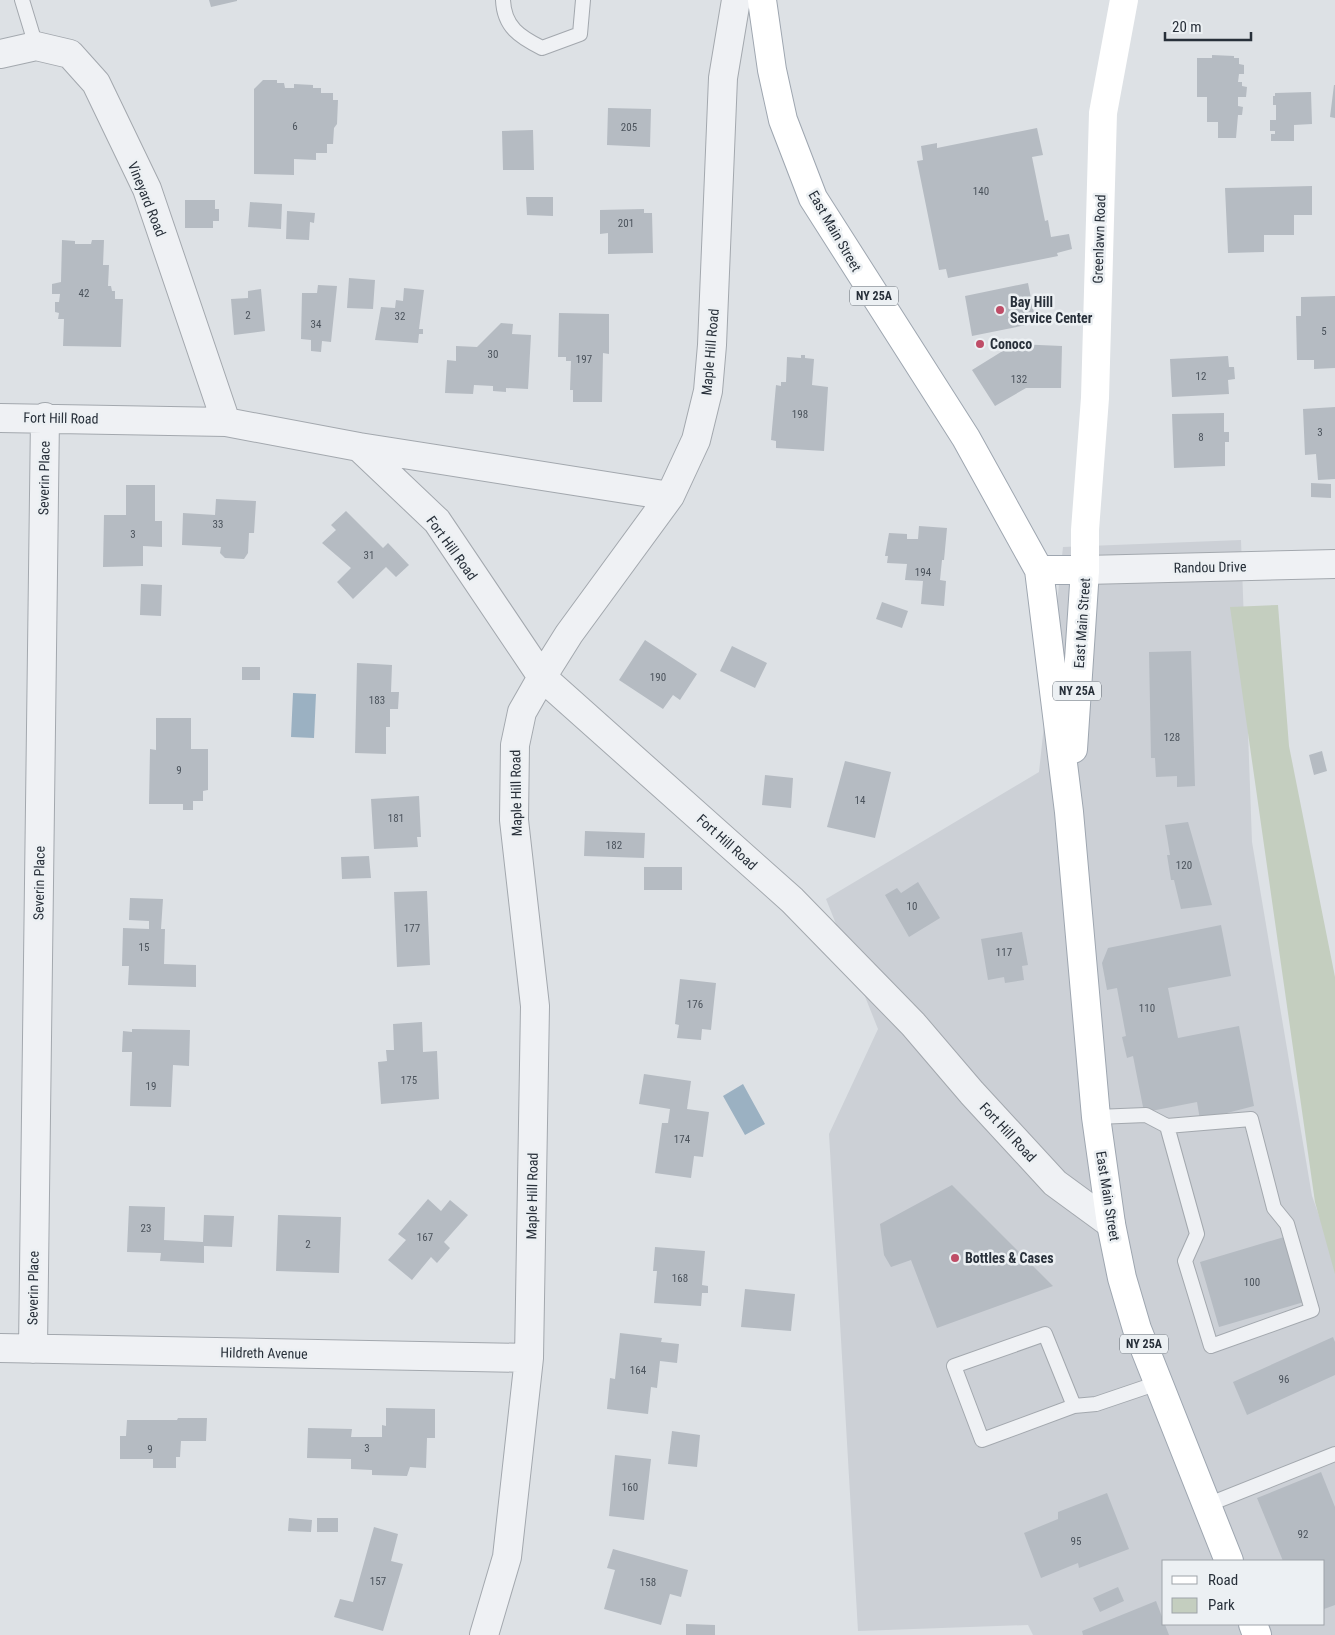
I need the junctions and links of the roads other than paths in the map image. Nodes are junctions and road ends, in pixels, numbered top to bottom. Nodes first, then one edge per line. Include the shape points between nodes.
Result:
1 (22, 0) edge
2 (502, 0) edge
3 (583, 0) edge
4 (736, 0) edge
5 (762, 0) edge
6 (1124, 0) edge
7 (36, 46) junction
8 (0, 54) edge
9 (45, 417) junction
10 (0, 418) edge
11 (226, 422) junction
12 (359, 447) junction
13 (670, 496) junction
14 (1335, 564) edge
15 (1039, 570) junction
16 (1085, 570) junction
17 (542, 677) junction
18 (1069, 812) junction
19 (1096, 1117) junction
20 (1167, 1126) junction
21 (1111, 1224) junction
22 (0, 1348) edge
23 (33, 1348) junction
24 (529, 1358) junction
25 (1158, 1383) junction
26 (1074, 1406) junction
27 (1335, 1454) edge
28 (1207, 1505) junction
29 (1228, 1560) edge
30 (484, 1635) edge

1 - 7 lane
2 - 3 lane via 504,15 520,37 542,48 580,34
4 - 13 street, Maple Hill Road via 723,78 708,391 696,440
5 - 15 main road, East Main Street / NY 25A via 782,120 813,198 966,438
6 - 16 main road, Greenlawn Road via 1103,113 1095,398
7 - 8 street, Vineyard Road
7 - 11 street, Vineyard Road via 70,54 96,83 146,189
9 - 10 street, Fort Hill Road
9 - 11 street, Fort Hill Road
9 - 23 street, Severin Place
11 - 12 street, Fort Hill Road
12 - 13 street, Fort Hill Road
12 - 17 street, Fort Hill Road via 437,522
13 - 17 street, Maple Hill Road via 569,634
14 - 16 street, Randou Drive
15 - 16 main road, East Main Street
15 - 18 main road, East Main Street
16 - 18 main road, East Main Street / NY 25A
17 - 21 street, Fort Hill Road via 792,900 913,1024 1055,1183
17 - 24 street, Maple Hill Road via 522,712 515,745 514,820 535,1006
18 - 19 main road, East Main Street / NY 25A
19 - 20 lane via 1146,1114
19 - 21 main road, East Main Street / NY 25A
20 - 20 lane via 1197,1234 1186,1261 1211,1346 1312,1310 1287,1224 1274,1208 1251,1119
21 - 25 main road, East Main Street / NY 25A via 1137,1329
22 - 23 street, Hildreth Avenue
23 - 24 street, Hildreth Avenue
24 - 30 street, Maple Hill Road via 508,1557
25 - 26 lane via 1096,1404
25 - 28 main road, East Main Street / NY 25A
26 - 26 lane via 1045,1334 954,1366 982,1440
27 - 28 lane
28 - 29 main road, East Main Street / NY 25A

